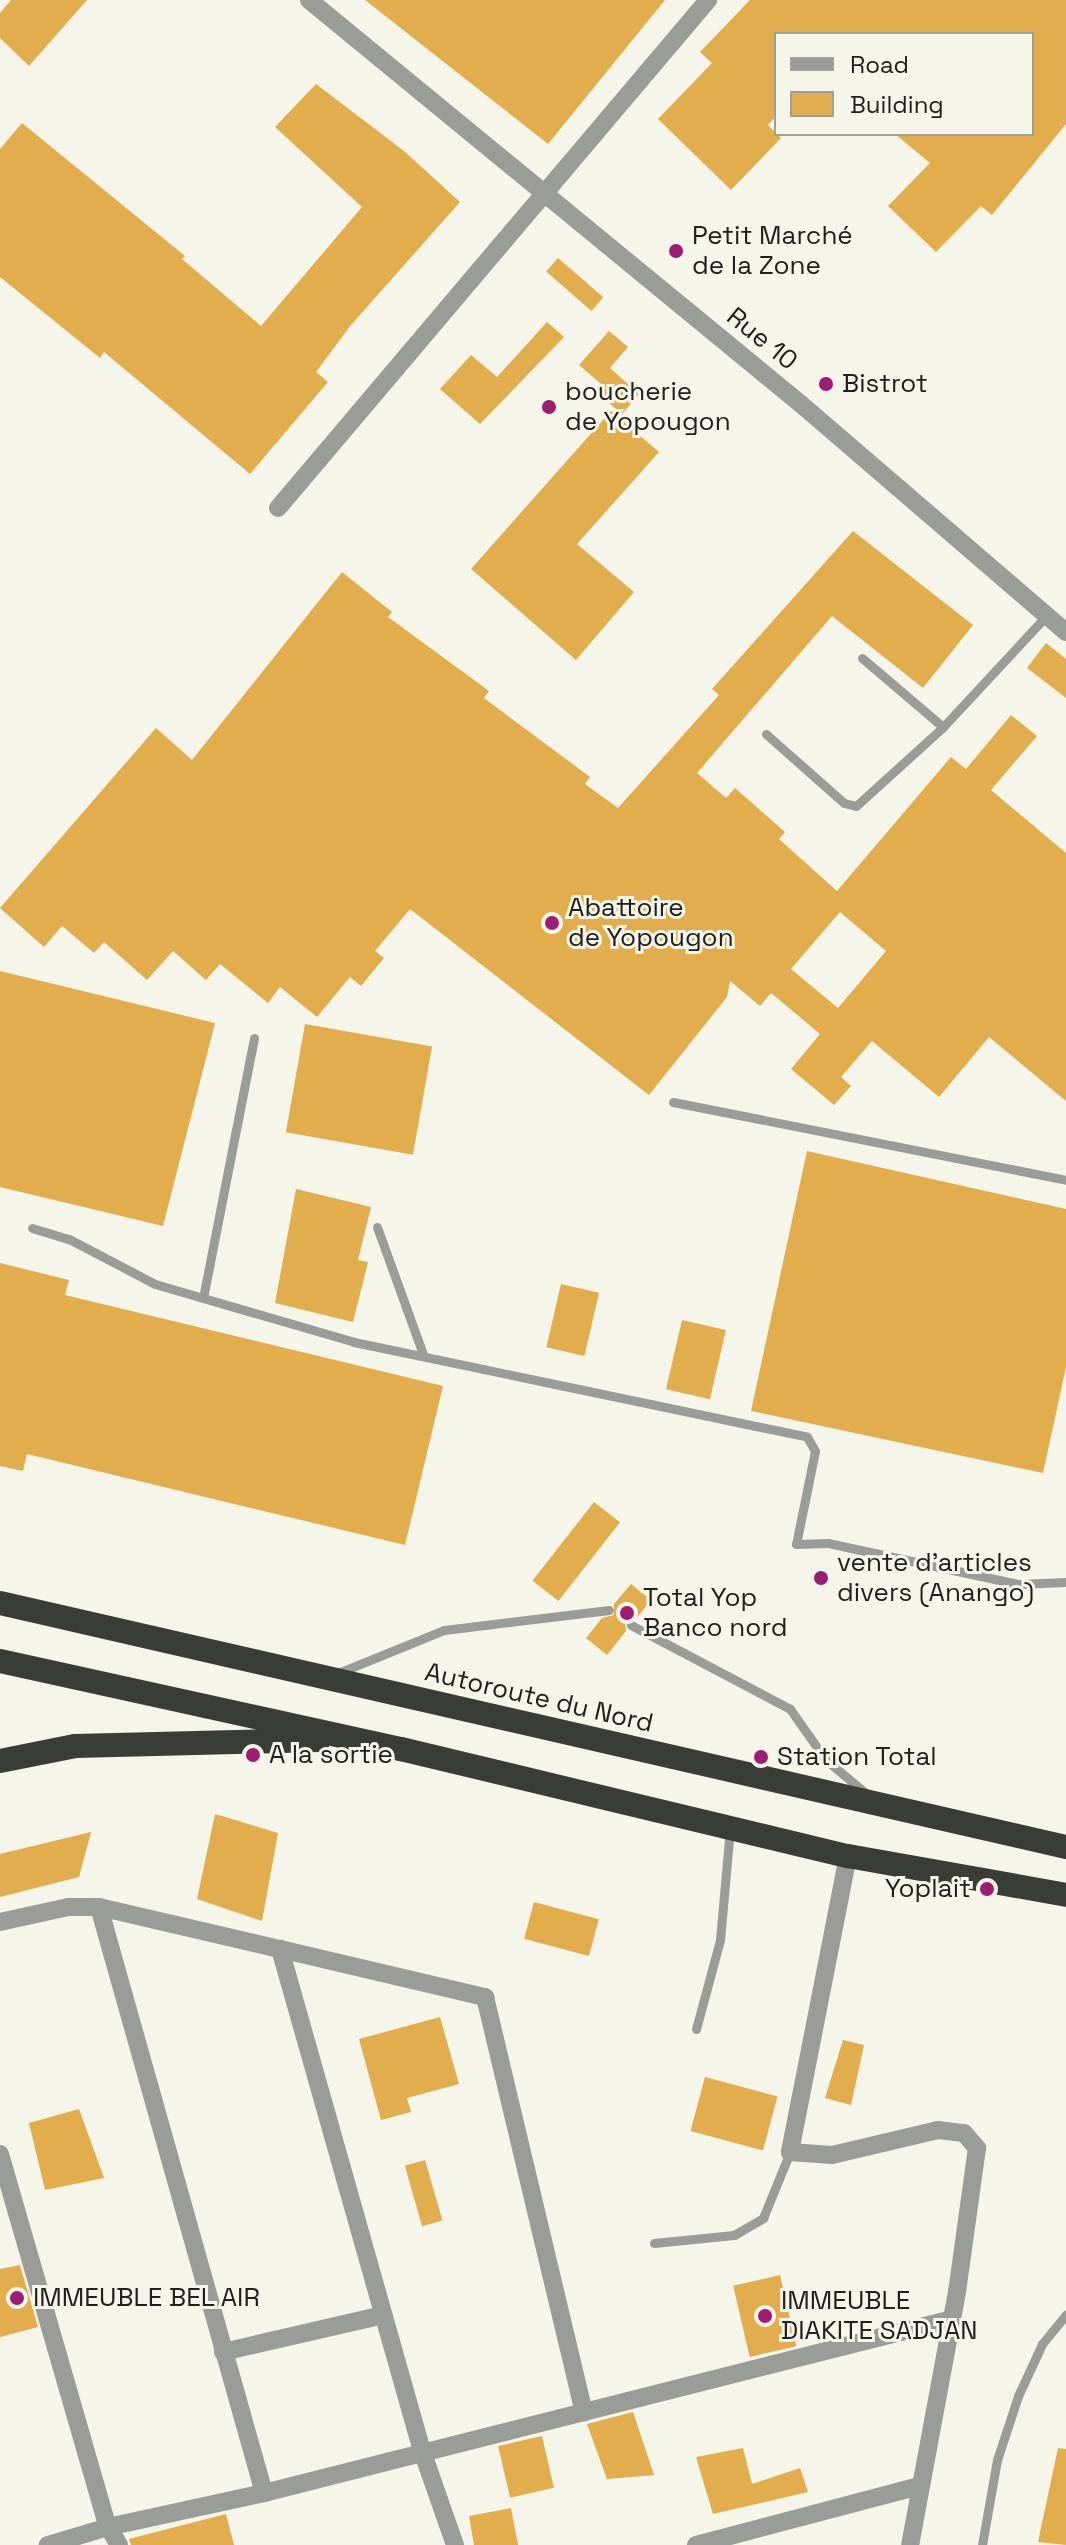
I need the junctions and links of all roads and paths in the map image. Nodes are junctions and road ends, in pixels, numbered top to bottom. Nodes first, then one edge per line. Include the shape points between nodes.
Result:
1 (309, 0) edge
2 (708, 0) edge
3 (544, 194) junction
4 (278, 508) dead end
5 (1047, 615) junction
6 (1066, 632) edge
7 (862, 658) dead end
8 (943, 727) junction
9 (766, 734) dead end
10 (254, 1038) dead end
11 (673, 1102) dead end
12 (1066, 1180) edge
13 (377, 1227) dead end
14 (32, 1228) dead end
15 (203, 1298) junction
16 (423, 1354) junction
17 (1066, 1582) edge
18 (0, 1603) edge
19 (609, 1610) dead end
20 (631, 1625) dead end
21 (0, 1661) edge
22 (326, 1678) junction
23 (401, 1749) junction
24 (0, 1761) edge
25 (878, 1803) junction
26 (730, 1828) junction
27 (1066, 1847) edge
28 (848, 1856) junction
29 (1066, 1895) edge
30 (99, 1907) junction
31 (0, 1922) edge
32 (280, 1949) junction
33 (696, 2029) dead end
34 (790, 2152) junction
35 (0, 2154) edge
36 (654, 2243) dead end
37 (1066, 2314) edge
38 (383, 2315) junction
39 (948, 2320) junction
40 (223, 2352) junction
41 (584, 2412) junction
42 (422, 2451) junction
43 (920, 2486) junction
44 (264, 2493) junction
45 (108, 2527) junction
46 (48, 2545) edge
47 (119, 2545) edge
48 (455, 2545) edge
49 (696, 2545) edge
50 (910, 2545) edge
51 (982, 2545) edge

1 - 3 street, Rue 10
2 - 3 street
3 - 4 street
3 - 5 street, Rue 10
5 - 6 street, Rue 10
5 - 8 lane
7 - 8 lane
8 - 9 lane via 856,806 844,803
10 - 15 lane
11 - 12 lane
13 - 16 lane
14 - 15 lane via 69,1239 155,1284
15 - 16 lane via 354,1342
16 - 17 lane via 807,1437 815,1451 796,1544 828,1543 1018,1584
18 - 22 highway, Autoroute du Nord
19 - 22 lane via 444,1630
20 - 25 lane via 790,1709 826,1760
21 - 23 highway
22 - 25 highway, Autoroute du Nord
23 - 24 highway via 328,1740 134,1744 75,1746
23 - 26 highway
25 - 27 highway, Autoroute du Nord
26 - 28 highway
26 - 33 lane via 720,1940
28 - 29 highway
28 - 34 street
30 - 31 street via 68,1907
30 - 32 street
30 - 40 street
32 - 38 street
32 - 41 street via 485,1997
34 - 36 lane via 763,2218 734,2235
34 - 39 street via 832,2155 938,2130 964,2133 977,2148
35 - 45 street
37 - 51 lane via 1042,2344 1018,2396 997,2460
38 - 40 street
38 - 42 street
39 - 41 street
39 - 43 street
40 - 44 street
41 - 42 street
42 - 44 street
42 - 48 street
43 - 49 street
43 - 50 street
44 - 45 street
45 - 46 street
45 - 47 street

